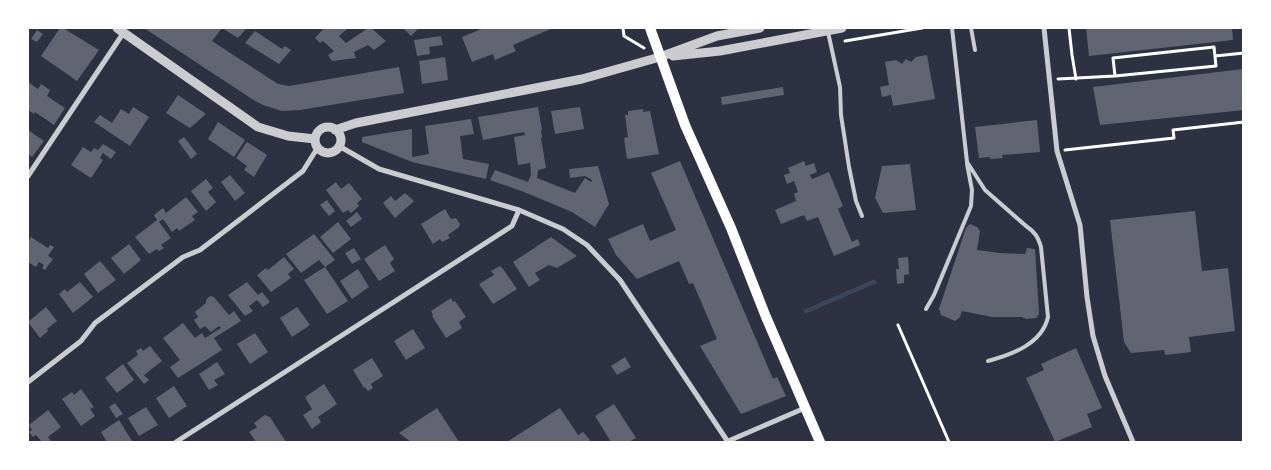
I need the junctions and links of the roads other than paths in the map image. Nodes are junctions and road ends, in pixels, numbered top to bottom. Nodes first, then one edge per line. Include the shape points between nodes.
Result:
1 (650, 28) edge
2 (760, 28) edge
3 (842, 28) edge
4 (952, 28) edge
5 (972, 28) edge
6 (1044, 28) edge
7 (120, 30) edge
8 (828, 30) junction
9 (975, 50) dead end
10 (660, 57) junction
11 (335, 130) junction
12 (317, 143) junction
13 (340, 146) junction
14 (966, 162) junction
15 (28, 176) edge
16 (519, 210) junction
17 (862, 216) dead end
18 (926, 309) dead end
19 (988, 361) dead end
20 (28, 382) edge
21 (805, 408) junction
22 (176, 442) edge
23 (727, 442) edge
24 (820, 442) edge
25 (1132, 442) edge

1 - 10 main road
2 - 10 street via 717,36
3 - 8 street
4 - 14 lane
5 - 9 lane
6 - 25 street via 1057,150 1080,225 1093,336 1105,376
7 - 12 street via 258,127
7 - 15 street
8 - 10 street via 720,51
8 - 17 lane via 840,87 848,158
10 - 11 street via 582,79 356,123
10 - 21 main road via 685,125
11 - 12 street via 323,128 319,131
11 - 13 street via 341,139
12 - 13 street via 329,153
12 - 20 street via 303,171 200,250 183,257 95,323 81,341
13 - 16 street via 379,169
14 - 18 lane via 972,190 971,206
14 - 19 lane via 985,190 1034,230 1041,247 1046,325 1032,341 1011,355
16 - 22 street via 512,226
16 - 23 street via 563,228 587,245 620,280
21 - 23 street
21 - 24 main road

